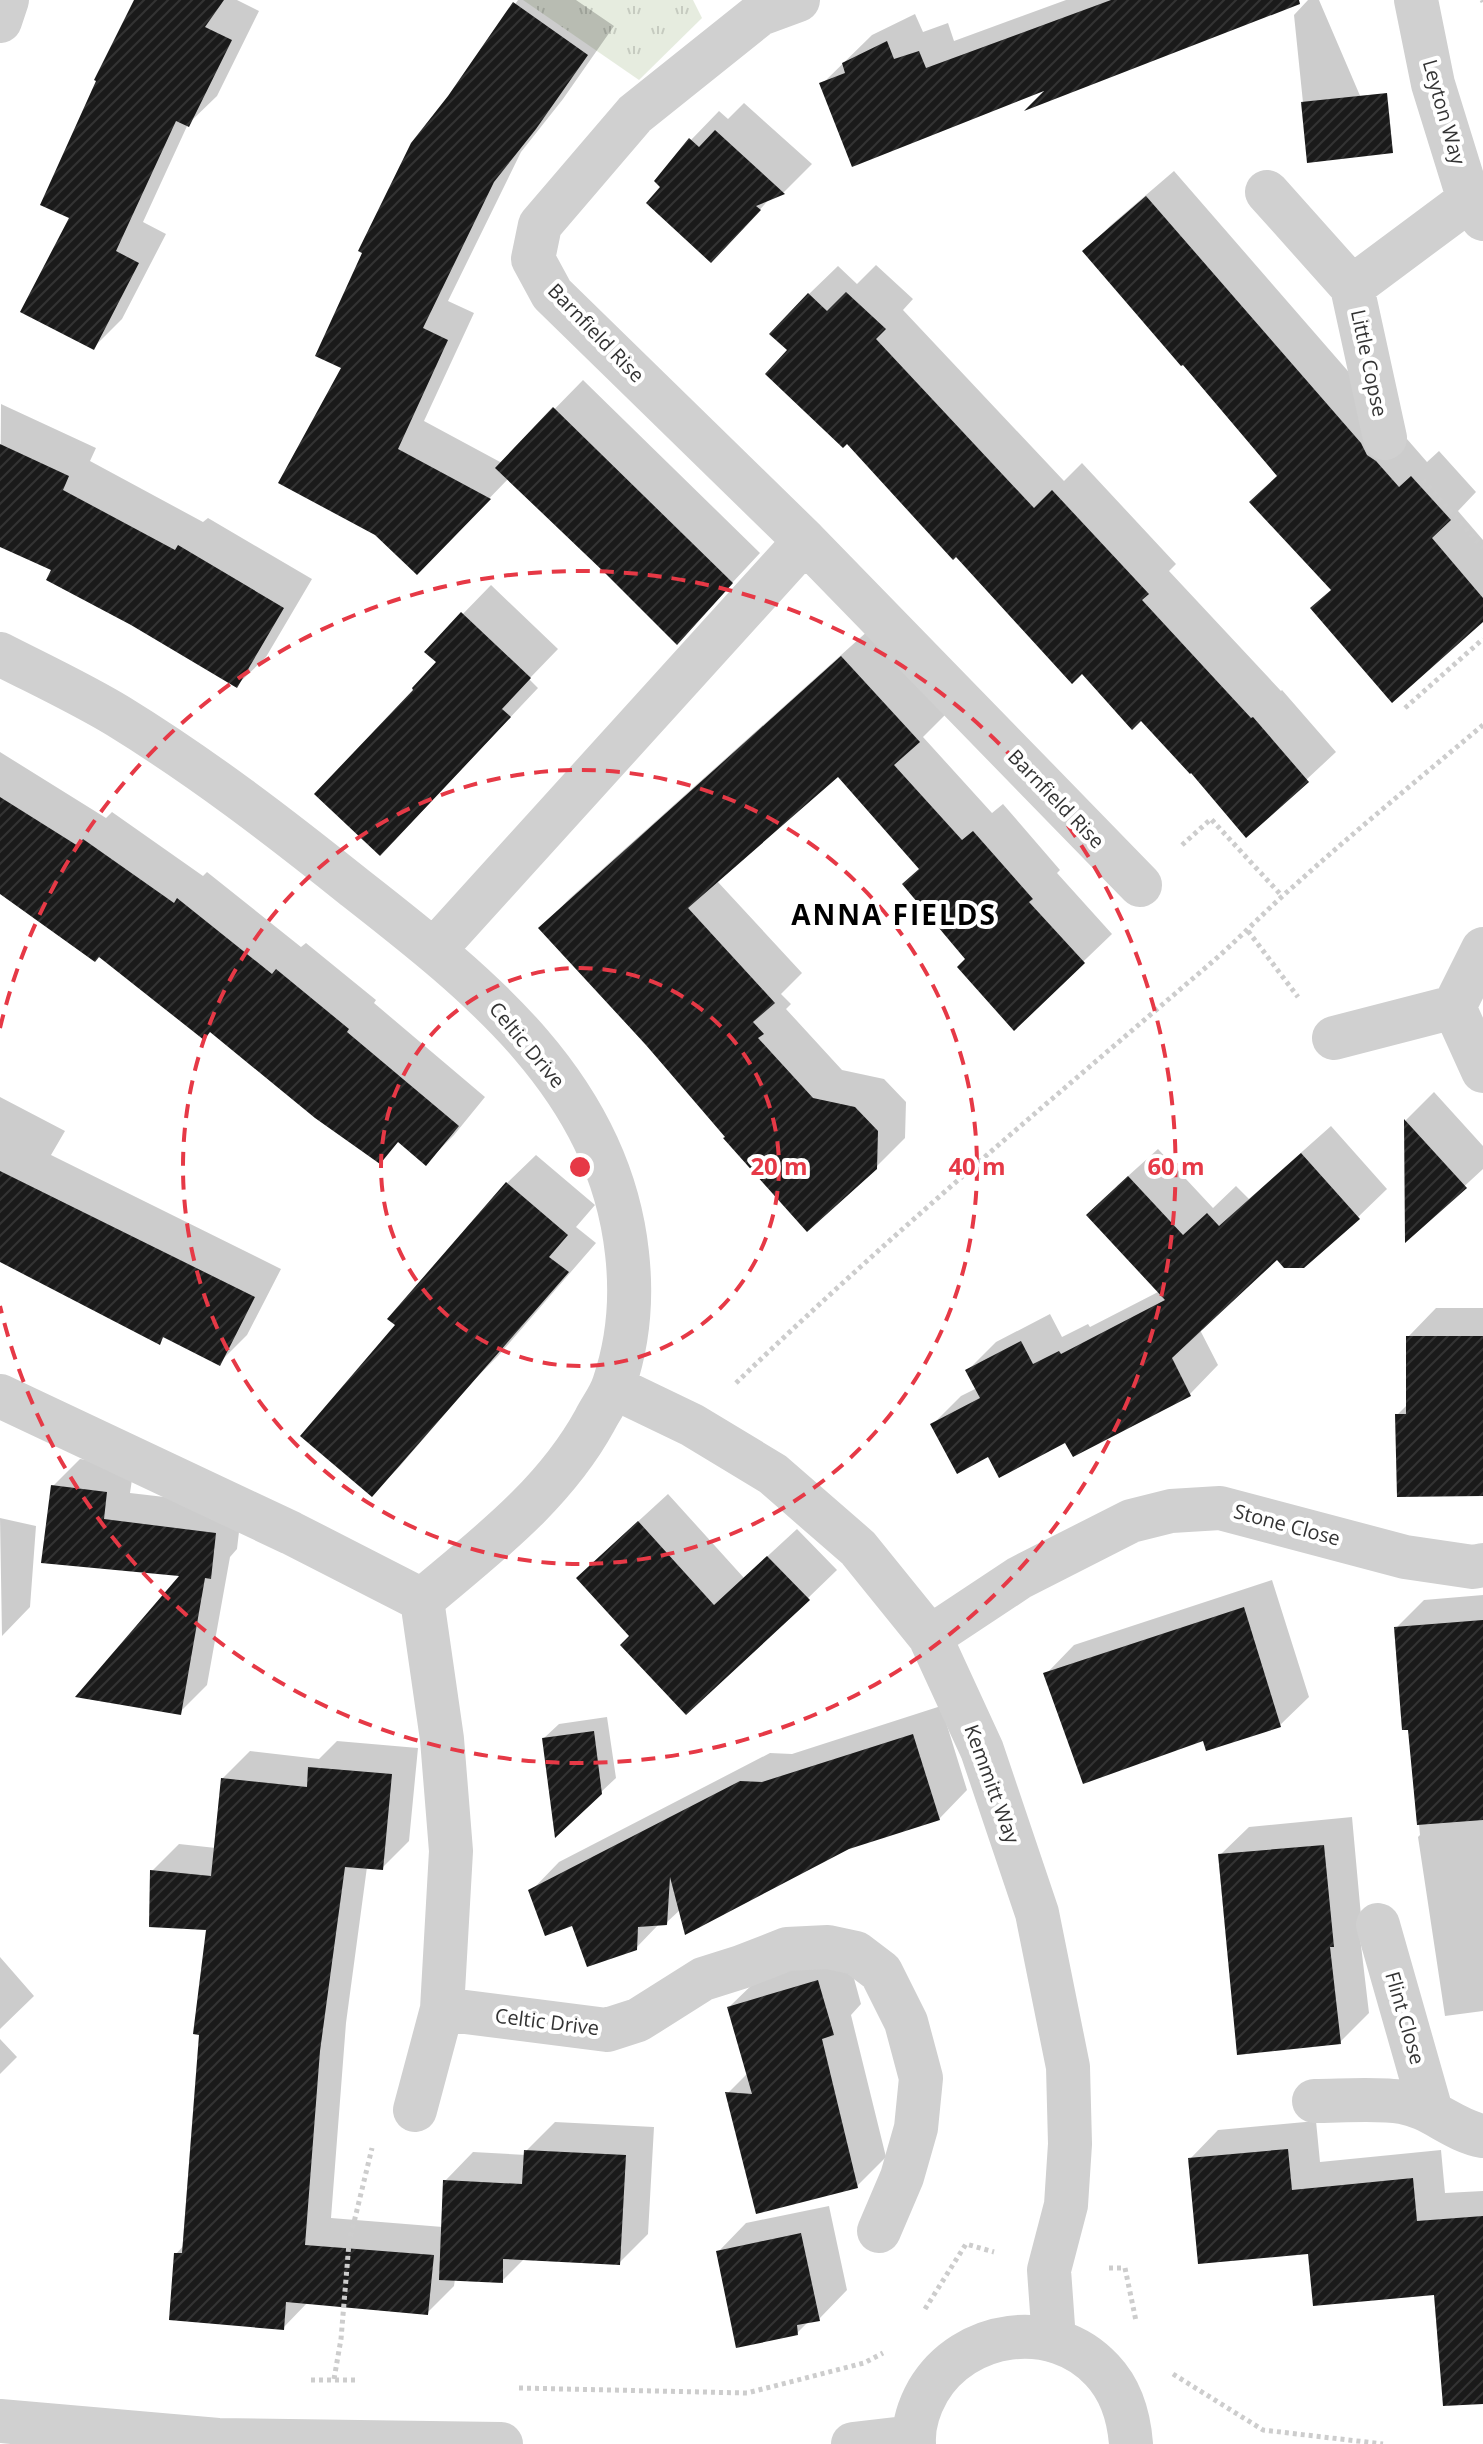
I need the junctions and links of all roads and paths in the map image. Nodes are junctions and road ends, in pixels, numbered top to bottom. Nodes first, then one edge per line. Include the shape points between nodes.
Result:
1 (7, 0) edge
2 (1416, 0) edge
3 (771, 5) edge
4 (0, 21) edge
5 (1267, 192) dead end
6 (1476, 210) edge
7 (1352, 287) junction
8 (1385, 438) joint
9 (805, 541) junction
10 (1483, 548) edge
11 (1483, 639) edge
12 (0, 654) edge
13 (1405, 708) dead end
14 (1483, 725) edge
15 (1140, 885) joint
16 (1282, 896) junction
17 (1248, 931) junction
18 (435, 949) junction
19 (1483, 949) edge
20 (1454, 1007) junction
21 (1334, 1038) joint
22 (1483, 1071) edge
23 (613, 1387) junction
24 (0, 1396) edge
25 (692, 1425) junction
26 (1483, 1565) edge
27 (422, 1600) junction
28 (930, 1637) junction
29 (1378, 1925) dead end
30 (442, 2009) junction
31 (1314, 2101) dead end
32 (415, 2110) joint
33 (1431, 2111) junction
34 (1483, 2136) edge
35 (879, 2231) dead end
36 (1049, 2270) junction
37 (916, 2321) dead end
38 (1138, 2331) dead end
39 (1054, 2340) junction
40 (886, 2351) dead end
41 (1166, 2364) dead end
42 (334, 2379) junction
43 (304, 2380) dead end
44 (364, 2381) dead end
45 (514, 2388) dead end
46 (0, 2421) edge
47 (129, 2439) edge
48 (913, 2440) edge
49 (501, 2444) edge
50 (853, 2444) edge
51 (1131, 2444) edge
52 (1383, 2444) edge

1 - 4 street
2 - 6 street, Leyton Way via 1433,84
3 - 9 street, Barnfield Rise via 635,114 540,225 533,259 552,294
5 - 7 street, Little Copse
6 - 7 street, Little Copse
7 - 8 street, Little Copse
8 - 10 path
9 - 15 street, Barnfield Rise
9 - 18 street
11 - 13 path
12 - 18 street, Celtic Drive via 116,714 222,784
14 - 16 path
15 - 16 path via 1211,819
16 - 17 path
17 - 21 path
17 - 25 path via 790,1330
18 - 23 street, Celtic Drive via 512,1021 552,1069 607,1166 623,1218 630,1277 627,1337
19 - 20 street
20 - 21 street
20 - 22 street
23 - 25 street, Kemmitt Way
23 - 27 street, Celtic Drive via 580,1448 535,1503
24 - 27 street
25 - 28 street, Kemmitt Way via 773,1474 858,1548
26 - 28 street, Stone Close via 1405,1557 1220,1508 1171,1511 1131,1521 1019,1578
27 - 30 street via 451,1851
28 - 36 street, Kemmitt Way via 982,1750 1037,1913 1068,2067 1066,2205
29 - 33 street, Flint Close
30 - 32 street
30 - 35 street, Celtic Drive via 607,2030 638,2020 703,1979 787,1949 828,1947 856,1953 881,1972 906,2022 921,2078 916,2128
31 - 33 street via 1402,2102
32 - 42 path via 382,2104 349,2243
33 - 34 street
36 - 37 path via 966,2244
36 - 38 path via 1125,2268
36 - 39 street, Kemmitt Way
39 - 48 street via 1022,2336 989,2341 960,2355 936,2376 920,2405
39 - 51 street via 1103,2371 1119,2395
40 - 45 path via 864,2363 747,2393
41 - 52 path via 1175,2376 1263,2430
42 - 43 path
42 - 44 path
46 - 47 street
47 - 49 street
48 - 50 street

